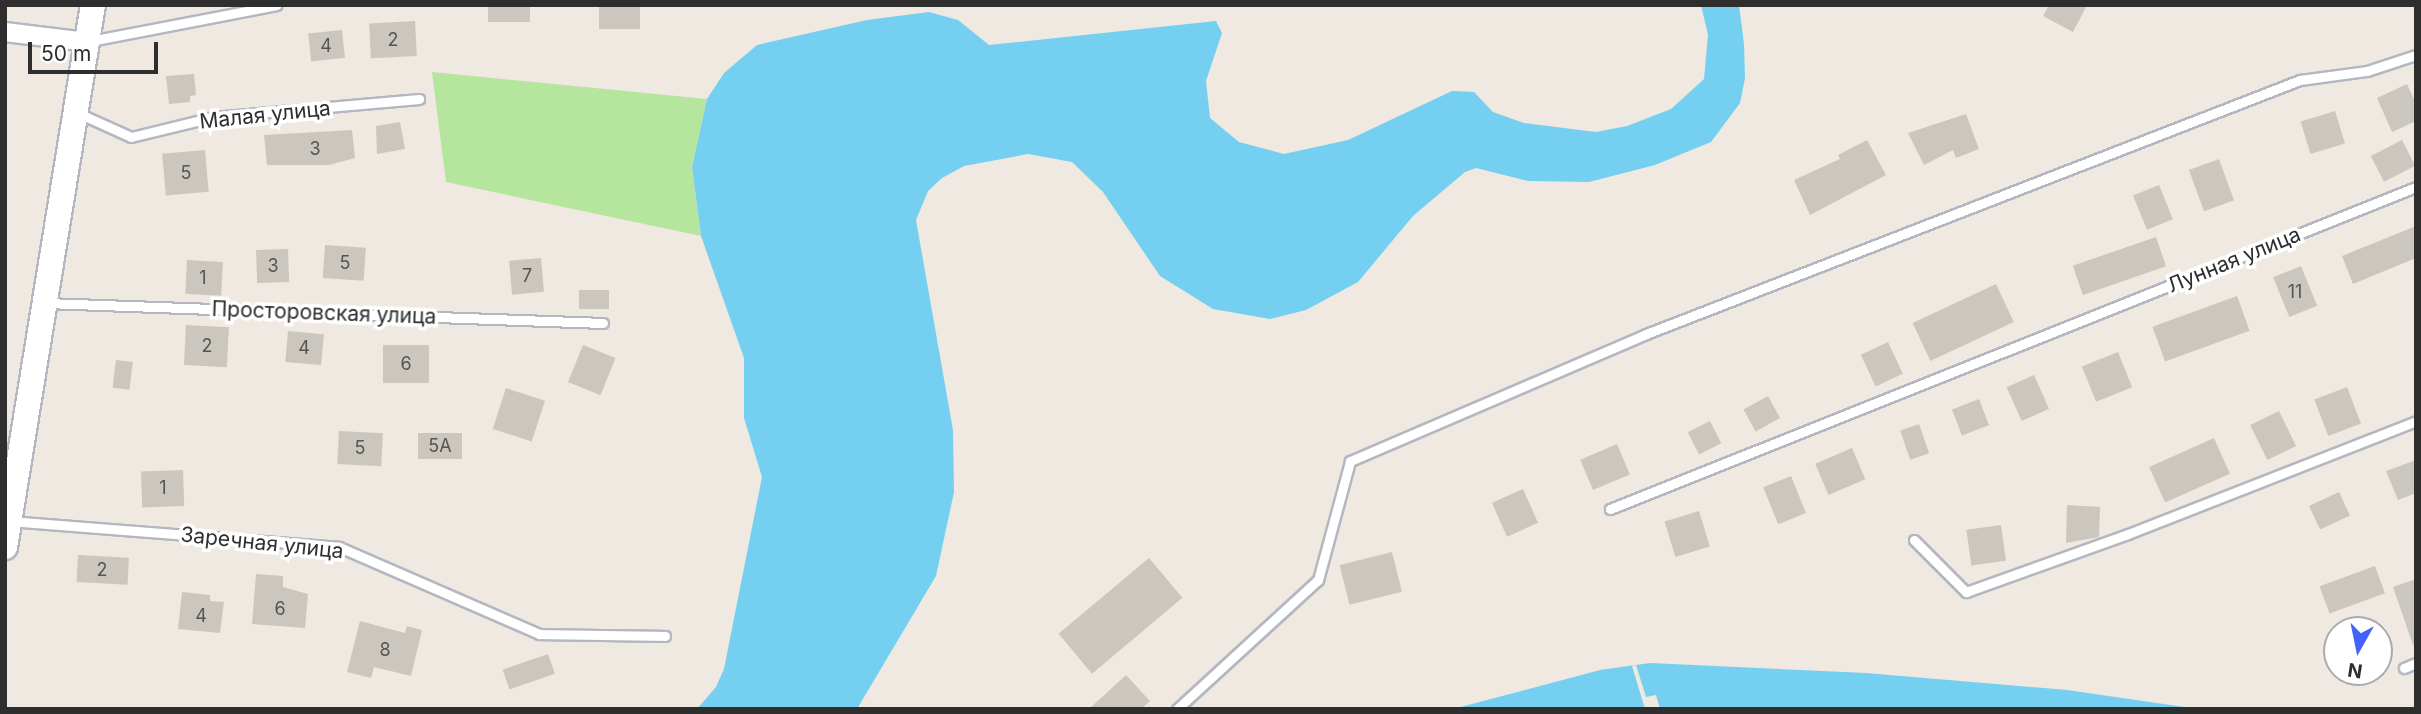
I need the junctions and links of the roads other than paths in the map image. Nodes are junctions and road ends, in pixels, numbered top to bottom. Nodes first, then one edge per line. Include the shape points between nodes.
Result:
1 (93, 5) edge
2 (277, 5) edge
3 (5, 32) edge
4 (88, 42) junction
5 (2416, 55) edge
6 (419, 99) dead end
7 (76, 112) junction
8 (2416, 187) edge
9 (45, 303) junction
10 (603, 323) dead end
11 (2416, 421) edge
12 (1610, 509) dead end
13 (10, 521) junction
14 (1914, 540) dead end
15 (5, 547) edge
16 (665, 635) dead end
17 (2416, 663) edge
18 (2404, 668) dead end
19 (1177, 709) edge

1 - 4 main road
2 - 4 lane
3 - 4 street
4 - 7 main road
5 - 19 lane via 2367,71 2300,80 1646,334 1350,461 1318,580
6 - 7 lane, Малая улица via 213,117 131,137
7 - 9 main road
8 - 12 lane, Лунная улица
9 - 10 lane, Просторовская улица
9 - 13 main road
11 - 14 lane via 1966,592
13 - 15 main road
13 - 16 lane, Заречная улица via 339,547 539,634
17 - 18 lane

